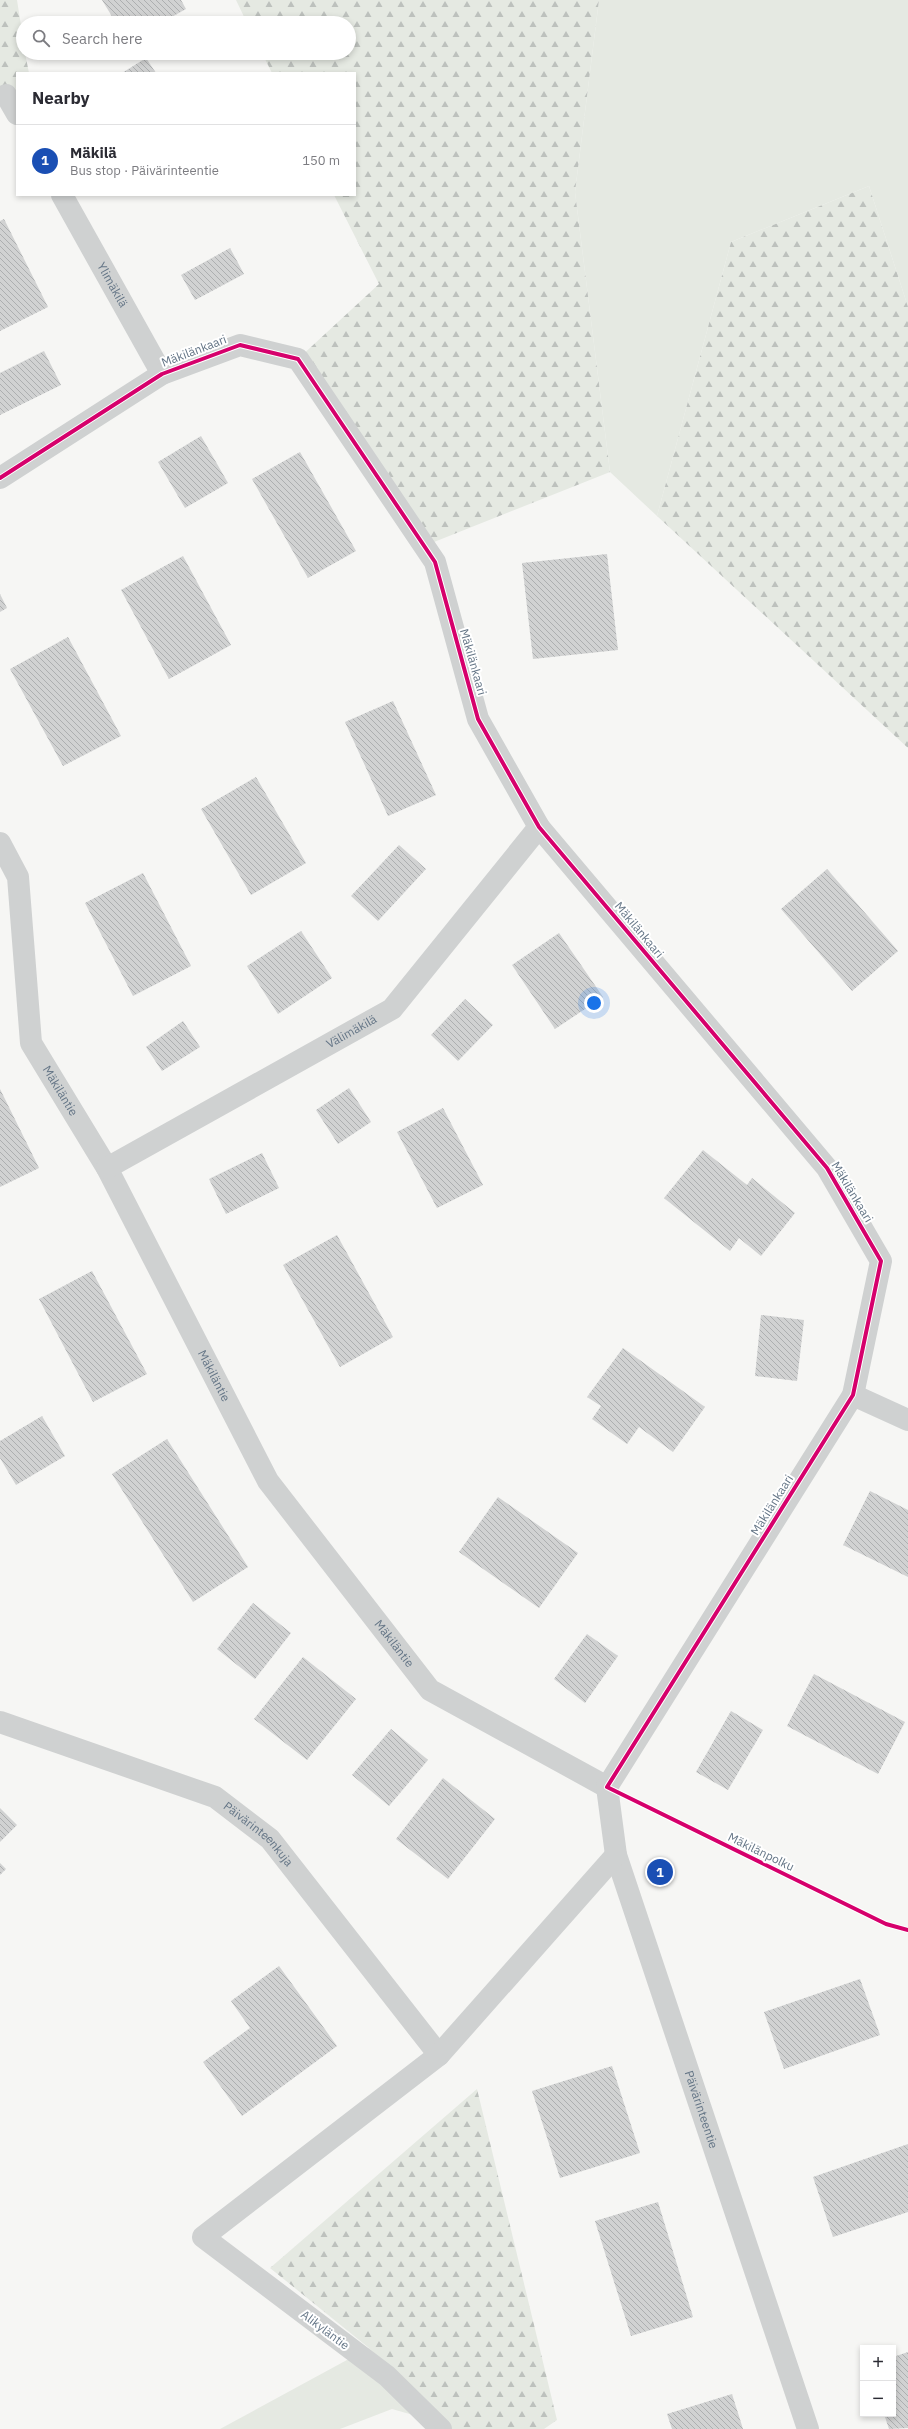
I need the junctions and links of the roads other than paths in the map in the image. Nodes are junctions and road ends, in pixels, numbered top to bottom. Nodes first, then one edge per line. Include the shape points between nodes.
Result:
1 (6, 96) dead end
2 (16, 112) edge
3 (63, 196) edge
4 (162, 374) junction
5 (0, 478) edge
6 (539, 827) junction
7 (0, 843) edge
8 (107, 1168) junction
9 (853, 1395) junction
10 (908, 1420) edge
11 (0, 1722) edge
12 (607, 1787) junction
13 (616, 1855) junction
14 (439, 2055) junction
15 (442, 2429) edge
16 (808, 2429) edge

1 - 2 street
3 - 4 street, Ylimäkilä
4 - 5 street, Mäkilänkaari
4 - 6 street, Mäkilänkaari via 240,344 298,359 435,562 478,719
6 - 8 street, Välimäkilä via 392,1009
6 - 9 street, Mäkilänkaari via 827,1168 882,1261
7 - 8 street, Mäkiläntie via 18,877 31,1043
8 - 12 street, Mäkiläntie via 268,1481 430,1690
9 - 10 street
9 - 12 street, Mäkilänkaari
11 - 14 street, Päivärinteenkuja via 215,1797 270,1839
12 - 13 street, Päivärinteentie
13 - 14 street
13 - 16 street, Päivärinteentie
14 - 15 street, Alikyläntie via 203,2237 387,2376

